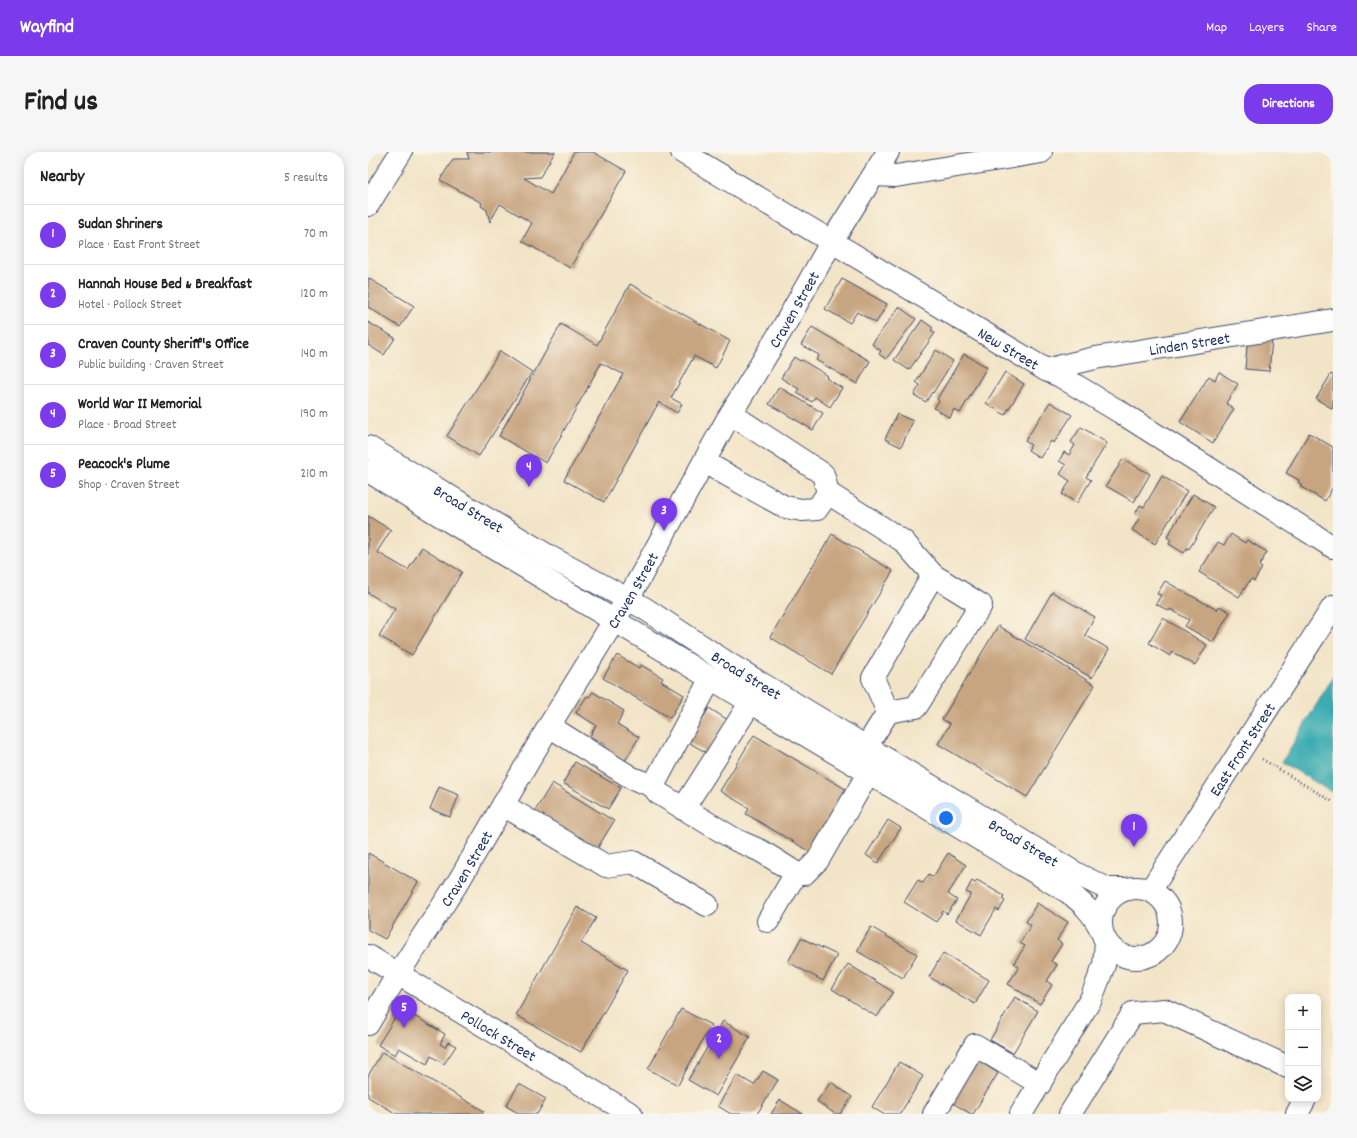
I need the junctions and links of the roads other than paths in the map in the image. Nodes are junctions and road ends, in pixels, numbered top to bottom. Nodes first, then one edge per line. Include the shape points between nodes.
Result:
1 (401, 152) edge
2 (682, 152) edge
3 (888, 152) edge
4 (1041, 152) edge
5 (874, 175) junction
6 (368, 205) edge
7 (832, 241) junction
8 (1333, 320) edge
9 (1046, 370) junction
10 (731, 414) junction
11 (368, 447) edge
12 (704, 462) junction
13 (368, 471) edge
14 (828, 493) junction
15 (1333, 547) edge
16 (933, 575) junction
17 (628, 599) junction
18 (1333, 607) edge
19 (614, 620) junction
20 (711, 678) junction
21 (751, 702) junction
22 (888, 712) junction
23 (549, 726) junction
24 (866, 747) junction
25 (868, 772) junction
26 (653, 786) junction
27 (503, 805) junction
28 (684, 809) junction
29 (796, 873) junction
30 (1139, 890) junction
31 (707, 905) dead end
32 (768, 921) dead end
33 (1104, 937) junction
34 (368, 956) edge
35 (1142, 958) junction
36 (398, 974) junction
37 (1091, 999) junction
38 (368, 1024) edge
39 (1286, 1066) edge
40 (1040, 1084) junction
41 (1303, 1102) edge
42 (631, 1114) edge
43 (934, 1114) edge
44 (1021, 1114) edge
45 (1070, 1114) edge
46 (1296, 1114) edge

1 - 6 street
2 - 7 street, New Street
3 - 5 street, Craven Street
4 - 5 street via 896,176
5 - 7 street, Craven Street
7 - 9 street, New Street
7 - 10 street, Craven Street
8 - 9 street, Linden Street via 1095,358
9 - 15 street, New Street via 1120,412
10 - 12 street, Craven Street
10 - 14 street via 823,474
11 - 17 street, Broad Street via 550,557
12 - 14 street via 785,507 802,510 817,508
12 - 17 street, Craven Street
13 - 19 street, Broad Street
14 - 16 street via 903,541
16 - 22 street via 873,678
16 - 22 street via 981,605 916,707
17 - 19 street, Craven Street
17 - 24 street, Broad Street
18 - 30 street, East Front Street
19 - 20 street, Broad Street
19 - 23 street, Craven Street
20 - 21 street, Broad Street
20 - 26 street
21 - 25 street, Broad Street
21 - 28 street
22 - 24 street
23 - 26 street via 632,778
23 - 27 street, Craven Street
24 - 30 street, Broad Street via 1077,874 1108,889
25 - 29 street via 818,860 804,874
25 - 33 street, Broad Street via 1068,892 1085,906 1098,922
26 - 28 street via 658,793
27 - 31 street via 606,866 633,862
27 - 36 street, Craven Street via 460,879
28 - 29 street via 736,840 761,850
29 - 32 street
30 - 33 street via 1120,892 1106,904 1100,922
30 - 35 street via 1156,895 1166,905 1170,912 1171,927 1162,947
33 - 35 street via 1112,949 1126,957
33 - 37 street via 1104,966
34 - 36 street, Pollock Street
35 - 37 street via 1116,973
36 - 38 street, Craven Street
36 - 42 street, Pollock Street
37 - 40 street
39 - 45 street via 1164,1010 1133,1013
40 - 43 street via 976,1045
40 - 44 street
41 - 46 street

